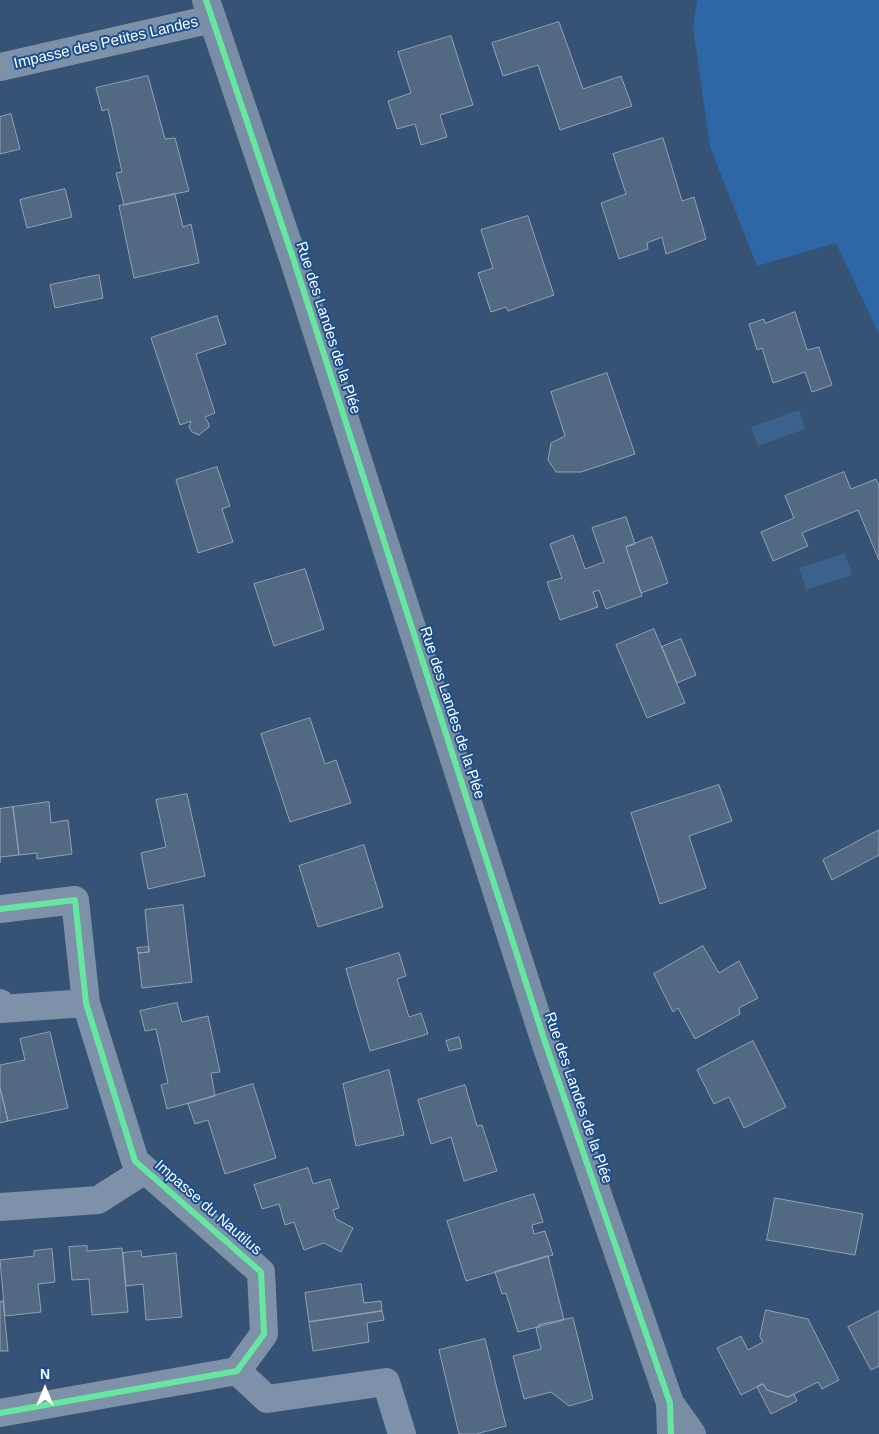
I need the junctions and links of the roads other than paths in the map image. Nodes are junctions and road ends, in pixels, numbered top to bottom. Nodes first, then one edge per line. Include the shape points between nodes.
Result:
1 (209, 10) edge
2 (0, 67) edge
3 (0, 909) edge
4 (0, 1003) edge
5 (86, 1003) junction
6 (145, 1170) junction
7 (0, 1207) edge
8 (237, 1371) junction
9 (670, 1403) junction
10 (0, 1412) edge
11 (402, 1434) edge
12 (671, 1434) edge
13 (692, 1434) edge

1 - 2 street, Impasse des Petites Landes
1 - 9 street, Rue des Landes de la Plée via 294,261 546,1042
3 - 5 street, Impasse du Nautilus via 75,900
4 - 5 street via 1,1009
5 - 6 street, Impasse du Nautilus via 135,1161
6 - 7 street via 98,1200
6 - 8 street, Impasse du Nautilus via 261,1272 264,1334
8 - 10 street
8 - 11 street via 267,1399 386,1382
9 - 12 street, Rue des Landes de la Plée
9 - 13 street, Rue des Landes de la Plée

